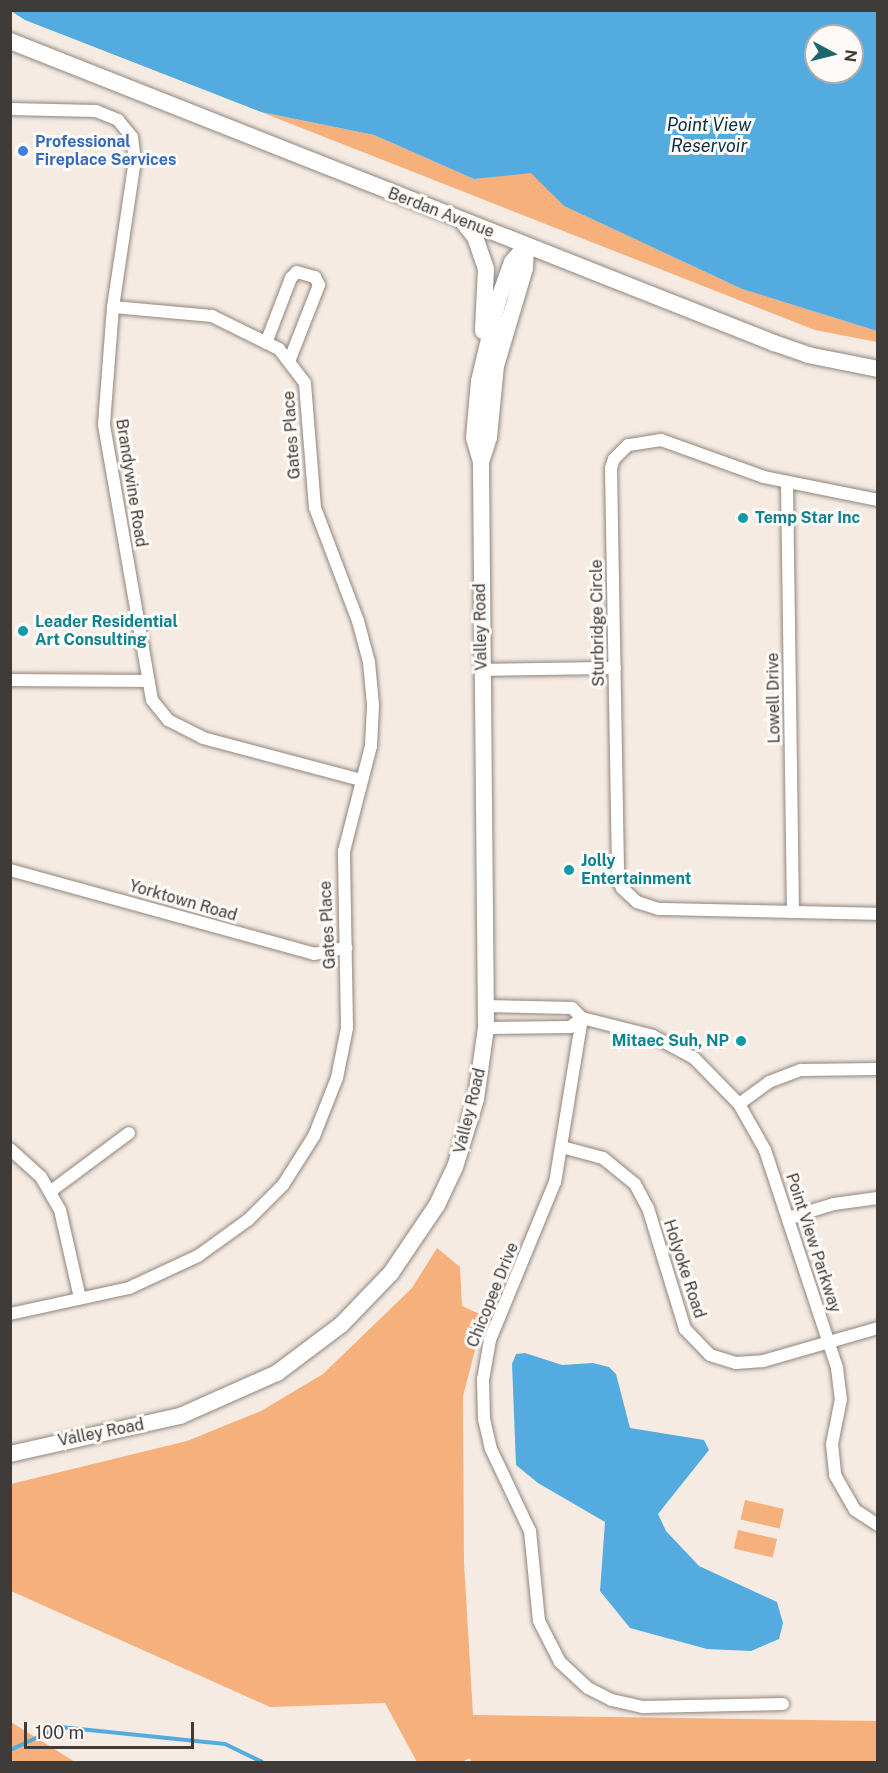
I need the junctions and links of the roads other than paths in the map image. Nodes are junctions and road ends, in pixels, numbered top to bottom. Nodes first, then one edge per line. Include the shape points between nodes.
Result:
1 (10, 41) edge
2 (10, 109) edge
3 (463, 222) junction
4 (526, 246) junction
5 (113, 307) junction
6 (266, 343) junction
7 (290, 359) junction
8 (878, 369) edge
9 (479, 381) junction
10 (481, 462) junction
11 (787, 483) junction
12 (878, 500) edge
13 (615, 668) junction
14 (481, 670) junction
15 (10, 680) edge
16 (147, 681) junction
17 (361, 780) junction
18 (10, 870) edge
19 (793, 912) junction
20 (878, 914) edge
21 (346, 948) junction
22 (486, 1006) junction
23 (582, 1018) junction
24 (486, 1028) junction
25 (878, 1069) edge
26 (739, 1104) junction
27 (129, 1133) dead end
28 (562, 1148) junction
29 (10, 1149) edge
30 (51, 1191) junction
31 (878, 1198) edge
32 (788, 1218) junction
33 (80, 1298) junction
34 (10, 1314) edge
35 (878, 1328) edge
36 (829, 1342) junction
37 (10, 1454) edge
38 (878, 1525) edge
39 (783, 1704) dead end

1 - 3 main road, Berdan Avenue
2 - 5 street, Brandywine Road via 96,111 118,120 132,137 135,160
3 - 4 main road, Berdan Avenue
3 - 9 main road via 475,237 486,269
4 - 8 main road, Berdan Avenue via 785,347
4 - 9 main road, Valley Road via 512,262 505,280
4 - 10 main road, Valley Road via 525,268 496,366 489,437
5 - 6 street, Gates Place via 206,314
5 - 16 street, Brandywine Road via 104,425
6 - 7 street, Gates Place
6 - 7 street via 291,278 297,272 315,277 319,285
7 - 17 street, Gates Place via 308,395 315,508 358,621 369,662 374,726
9 - 10 main road, Valley Road via 474,438
10 - 14 main road, Valley Road
11 - 12 street, Sturbridge Circle
11 - 13 street, Sturbridge Circle via 661,440 638,441 620,451 611,468
11 - 19 street, Lowell Drive
13 - 14 street
13 - 19 street, Sturbridge Circle via 618,879 622,888 637,903 659,909
14 - 22 main road, Valley Road
15 - 16 street
16 - 17 street, Brandywine Road via 158,711 180,728 203,738
17 - 21 street, Gates Place via 344,851
18 - 21 street, Yorktown Road via 314,954
19 - 20 street, Sturbridge Circle
21 - 33 street, Gates Place via 346,1028 337,1078 314,1136 282,1185 248,1220 198,1256 129,1288
22 - 23 street, Point View Parkway via 572,1008
22 - 24 main road, Valley Road
23 - 24 street via 570,1027
23 - 26 street, Point View Parkway via 652,1036 694,1058
23 - 28 street, Chicopee Drive
24 - 37 main road, Valley Road via 473,1110 437,1205 392,1273 341,1325 278,1373 213,1405
25 - 26 street via 801,1070 769,1082
26 - 32 street, Point View Parkway via 765,1150
27 - 30 street
28 - 36 street, Holyoke Road via 603,1158 635,1184 648,1208 685,1329 699,1348 723,1360 750,1363
28 - 39 street, Chicopee Drive via 548,1205 490,1340 482,1395 491,1449 530,1531 536,1604 544,1637 573,1676 598,1694 620,1702 644,1707
29 - 30 street via 29,1163
30 - 33 street via 66,1230
31 - 32 street via 834,1204
32 - 36 street, Point View Parkway
33 - 34 street, Gates Place
35 - 36 street, Holyoke Road
36 - 38 street, Point View Parkway via 841,1399 832,1444 835,1475 855,1510

